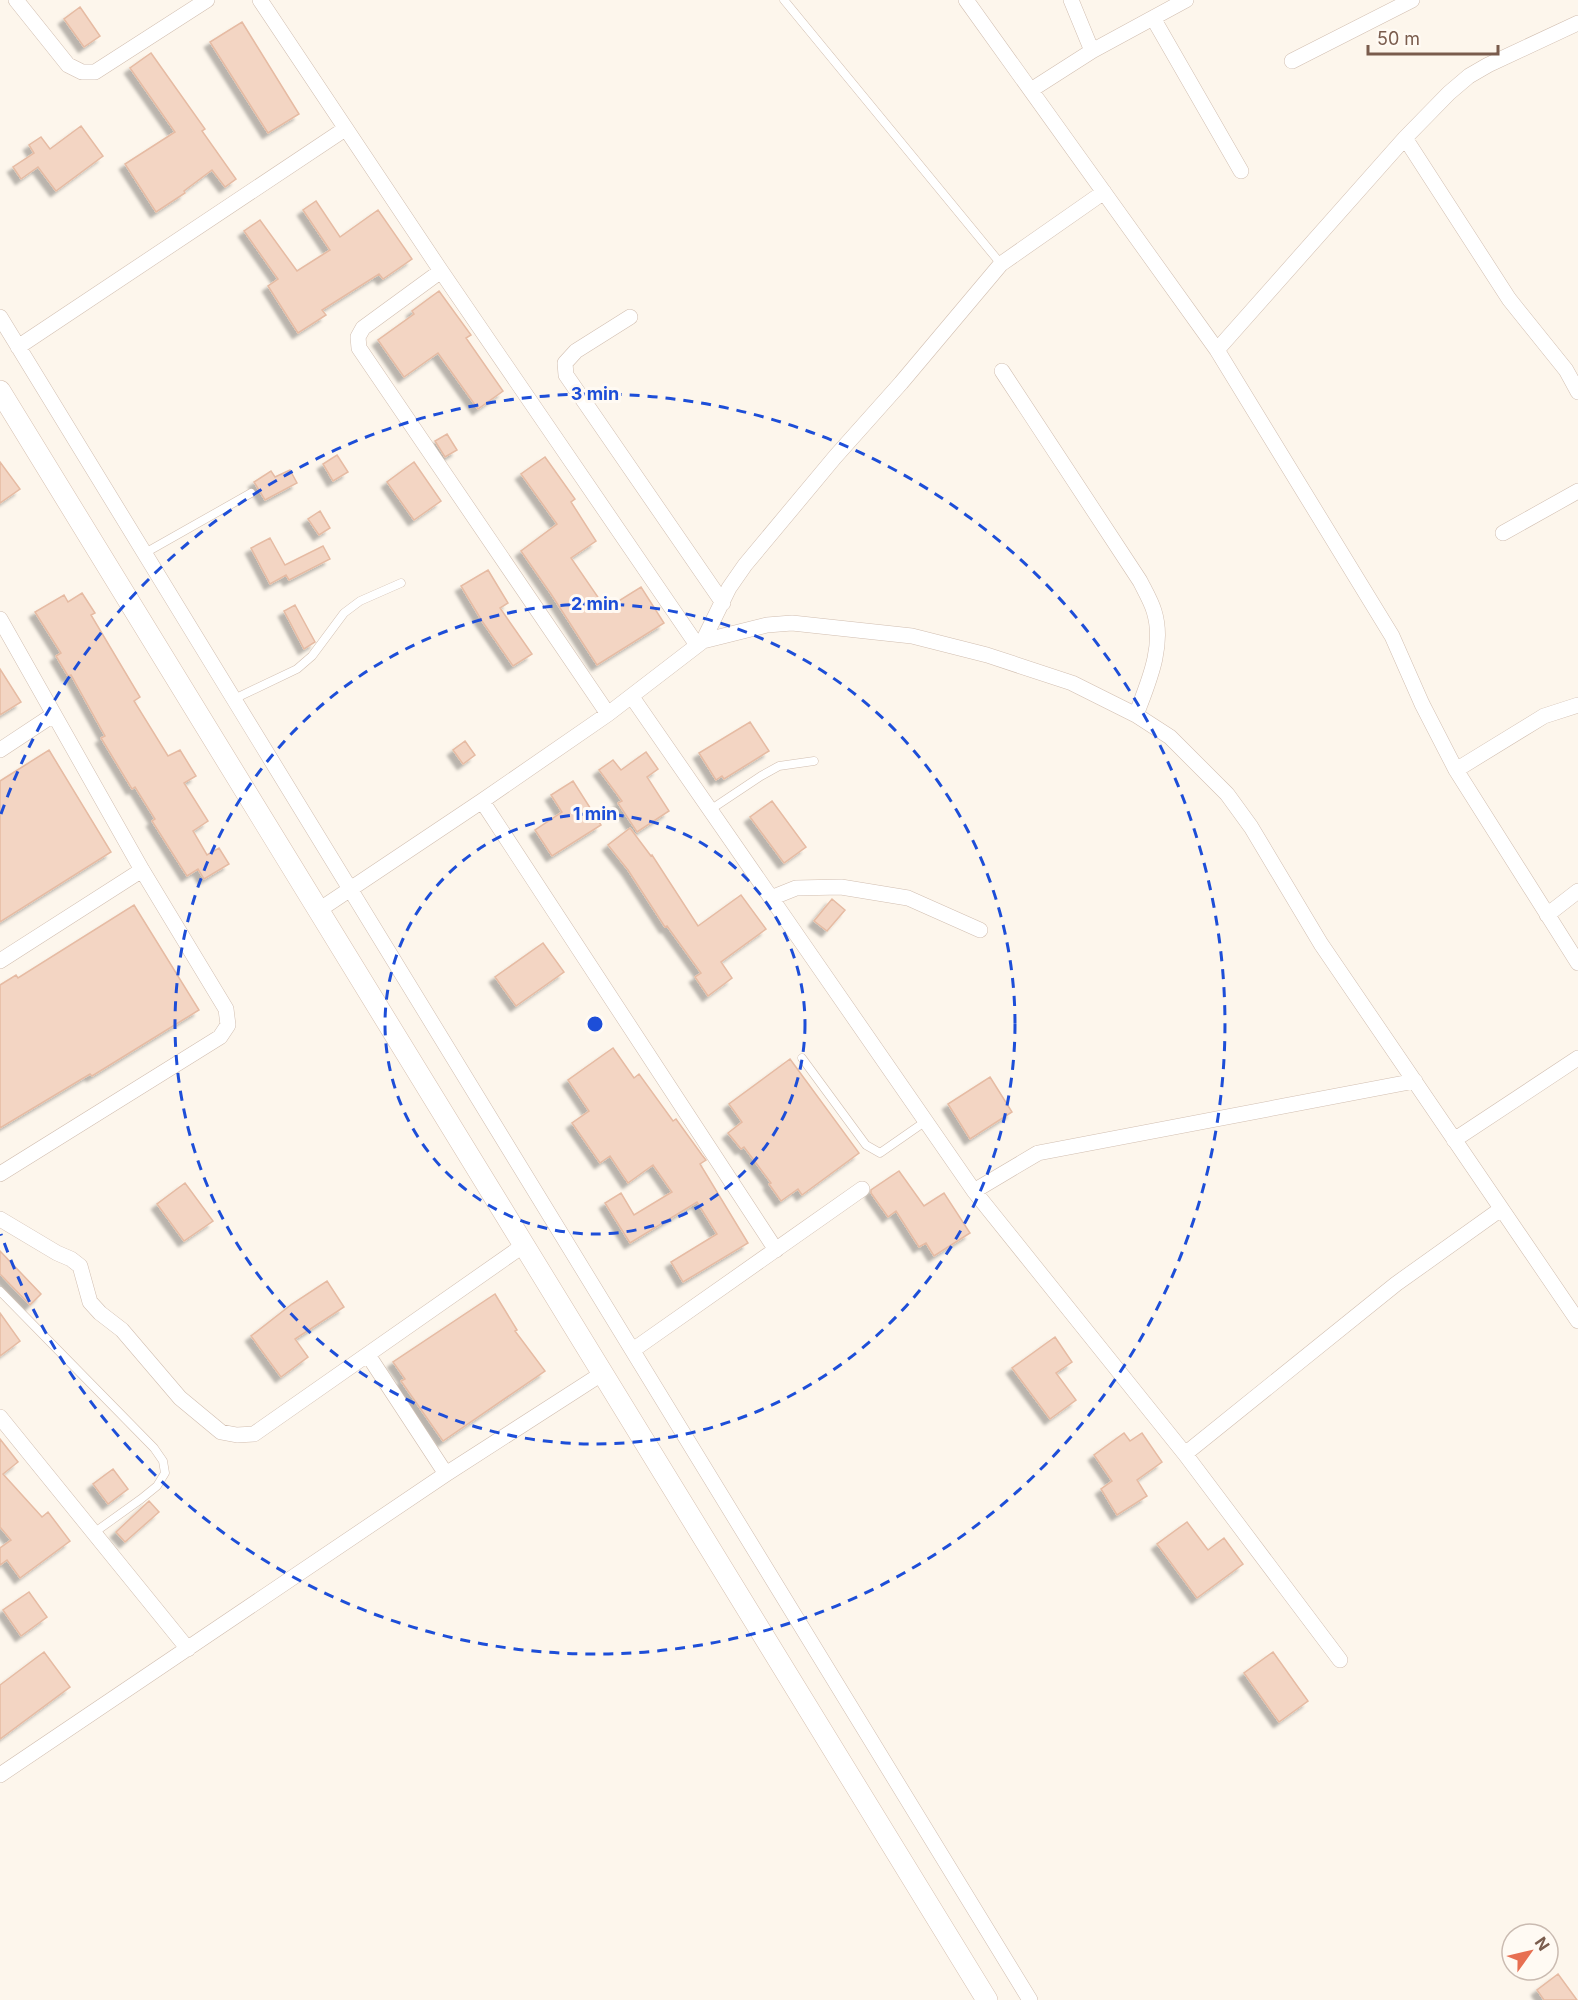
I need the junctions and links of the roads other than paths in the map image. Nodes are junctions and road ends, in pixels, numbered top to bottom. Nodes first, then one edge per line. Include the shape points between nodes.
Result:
1 (16, 0) edge
2 (207, 0) edge
3 (260, 0) edge
4 (784, 0) edge
5 (966, 0) edge
6 (1071, 0) edge
7 (1186, 0) edge
8 (1412, 0) edge
9 (1154, 18) junction
10 (1578, 23) edge
11 (1092, 51) junction
12 (1292, 61) dead end
13 (1031, 90) junction
14 (345, 129) junction
15 (1405, 138) junction
16 (1241, 171) dead end
17 (1104, 192) junction
18 (1002, 264) junction
19 (441, 272) junction
20 (0, 317) edge
21 (630, 317) dead end
22 (18, 346) junction
23 (1217, 350) junction
24 (1002, 371) dead end
25 (0, 391) edge
26 (1578, 392) edge
27 (1578, 491) edge
28 (251, 493) dead end
29 (1503, 533) dead end
30 (145, 553) junction
31 (401, 583) dead end
32 (723, 603) junction
33 (0, 619) edge
34 (700, 643) junction
35 (632, 697) junction
36 (234, 699) junction
37 (1578, 705) edge
38 (608, 714) junction
39 (53, 715) junction
40 (1136, 715) junction
41 (0, 750) edge
42 (814, 761) dead end
43 (1456, 770) junction
44 (482, 801) junction
45 (710, 810) junction
46 (142, 870) junction
47 (351, 889) junction
48 (1578, 891) edge
49 (771, 897) junction
50 (319, 910) junction
51 (1547, 915) junction
52 (980, 930) dead end
53 (0, 961) edge
54 (1578, 963) edge
55 (802, 1058) dead end
56 (1578, 1058) edge
57 (1415, 1082) junction
58 (926, 1121) junction
59 (1454, 1140) junction
60 (0, 1174) edge
61 (862, 1189) dead end
62 (974, 1191) junction
63 (1502, 1209) junction
64 (0, 1219) edge
65 (524, 1245) junction
66 (776, 1250) junction
67 (0, 1290) edge
68 (1578, 1321) edge
69 (633, 1350) junction
70 (368, 1355) junction
71 (603, 1373) junction
72 (0, 1417) edge
73 (1185, 1454) junction
74 (446, 1474) junction
75 (95, 1532) junction
76 (188, 1649) junction
77 (1340, 1660) dead end
78 (0, 1775) edge
79 (987, 2000) edge
80 (1030, 2000) edge

1 - 2 street via 68,65 82,72 95,72
3 - 14 street
4 - 18 lane
5 - 13 street
6 - 11 street
7 - 9 street
8 - 12 street
9 - 11 street
9 - 16 street
10 - 15 street via 1469,76
11 - 13 street
13 - 17 street
14 - 19 street
14 - 22 street
15 - 23 street
15 - 26 street via 1509,298 1566,370
17 - 18 street
17 - 23 street
18 - 32 street via 768,538 729,588
19 - 34 street
19 - 38 street via 363,328 358,337 359,348
20 - 22 street
21 - 32 street via 576,351 565,363 566,375
22 - 30 street
23 - 43 street via 1392,636
24 - 40 street via 1140,581 1155,611 1158,640 1153,669
25 - 50 main road
27 - 29 street
28 - 30 lane
30 - 36 street
31 - 36 lane via 360,601 344,613 312,656 297,669
32 - 34 street
33 - 39 street
34 - 35 street
34 - 40 street via 766,625 792,623 912,636 1072,683
35 - 38 street
35 - 45 street
36 - 47 street
37 - 43 street via 1544,716
38 - 44 street
39 - 41 street
39 - 46 street
40 - 57 street via 1170,737 1227,795 1321,944
42 - 45 lane via 779,766
43 - 51 street
44 - 47 street
44 - 66 street
45 - 49 street
46 - 53 street
46 - 60 street via 226,1009 228,1025 220,1037
47 - 50 street
47 - 69 street
48 - 51 street
49 - 52 street via 796,888 842,887 908,898
49 - 58 street
50 - 65 main road
51 - 54 street
55 - 58 lane via 873,1150 880,1153
56 - 59 street
57 - 59 street
57 - 62 street via 1038,1153
58 - 62 street
59 - 63 street
61 - 66 street
62 - 73 street
63 - 68 street
63 - 73 street via 1396,1284
64 - 70 street via 80,1266 95,1308 122,1330 180,1398 220,1432 254,1434
65 - 70 street
65 - 71 main road
66 - 69 street
67 - 75 lane via 163,1461 165,1473 157,1486
69 - 80 street
70 - 74 street
71 - 74 street
71 - 79 main road
72 - 75 street
73 - 77 street
74 - 76 street
75 - 76 street
76 - 78 street

